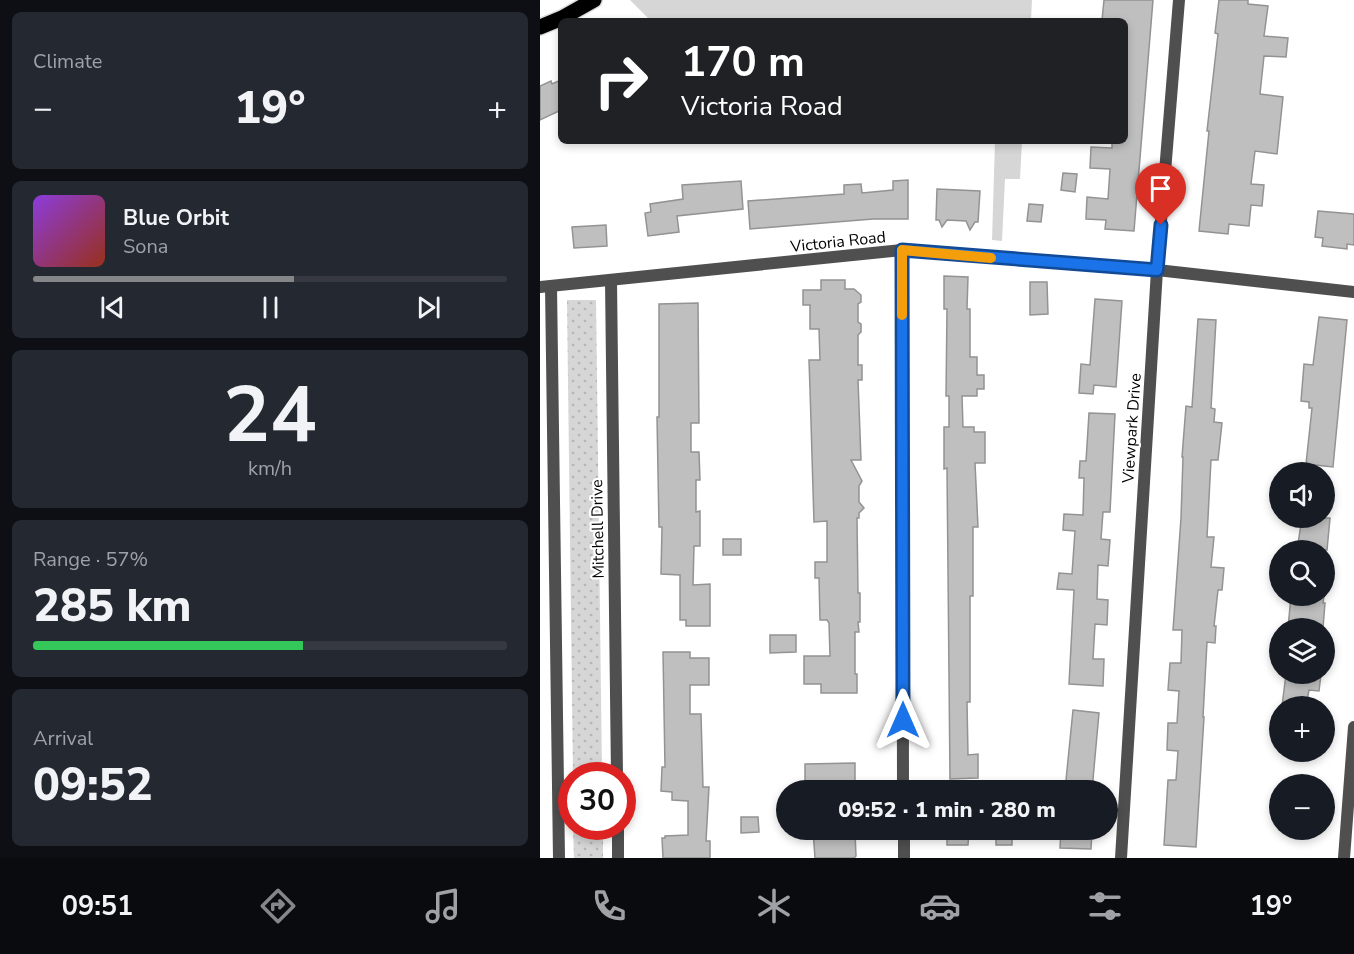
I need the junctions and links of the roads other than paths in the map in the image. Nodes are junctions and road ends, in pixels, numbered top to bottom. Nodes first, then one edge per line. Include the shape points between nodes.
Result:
1 (594, 0) edge
2 (1179, 0) edge
3 (562, 18) edge
4 (558, 20) edge
5 (540, 27) edge
6 (902, 250) junction
7 (1157, 270) junction
8 (610, 281) junction
9 (546, 286) edge
10 (1354, 292) edge
11 (1354, 727) edge
12 (617, 762) edge
13 (903, 780) edge
14 (618, 840) edge
15 (904, 840) edge
16 (560, 858) edge
17 (618, 858) edge
18 (904, 858) edge
19 (1121, 858) edge
20 (1344, 858) edge

1 - 3 main road
2 - 7 street, Viewpark Drive
4 - 5 main road
6 - 7 street, Victoria Road
6 - 8 street, Victoria Road
6 - 13 street
7 - 10 street, Victoria Road
7 - 19 street, Viewpark Drive
8 - 9 street, Victoria Road
8 - 12 street, Mitchell Drive
9 - 16 street
11 - 20 street
14 - 17 street
15 - 18 street

